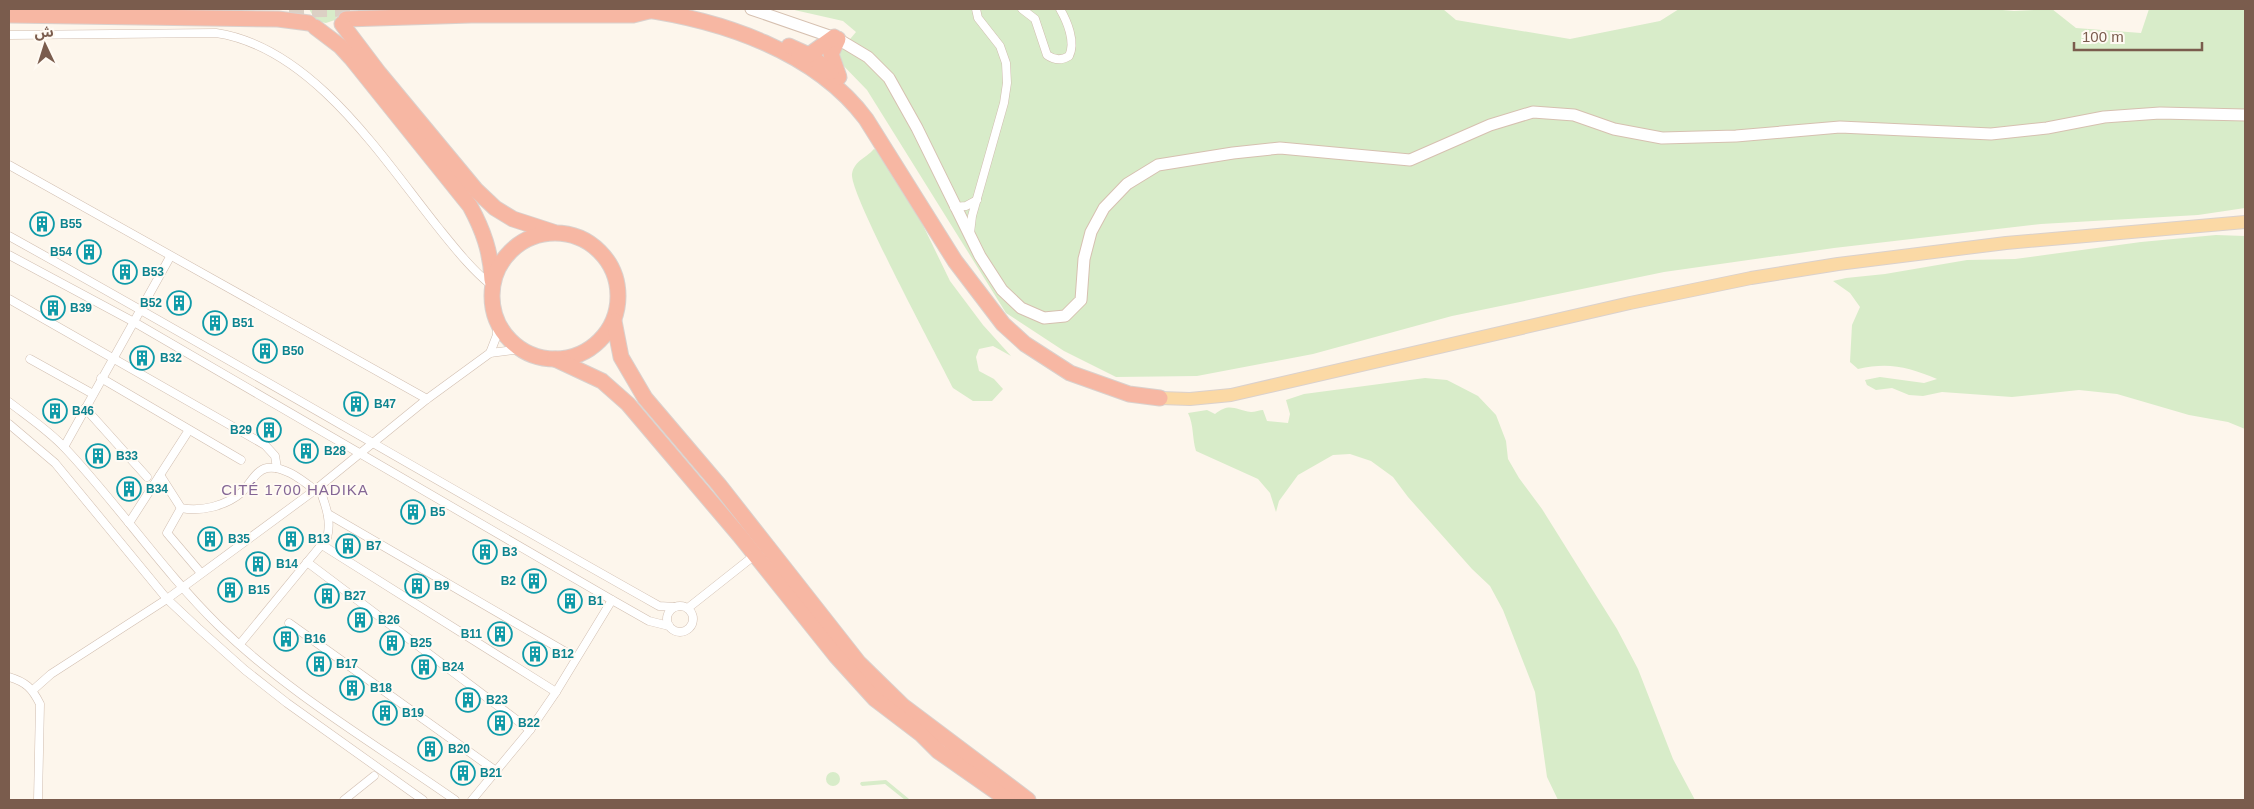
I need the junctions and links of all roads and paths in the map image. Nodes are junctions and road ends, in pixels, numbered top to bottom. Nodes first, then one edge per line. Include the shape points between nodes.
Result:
1 (11, 9) edge
2 (296, 9) edge
3 (361, 9) edge
4 (424, 9) edge
5 (684, 9) edge
6 (751, 9) edge
7 (976, 9) edge
8 (1022, 9) edge
9 (1060, 9) edge
10 (646, 10) edge
11 (9, 15) edge
12 (346, 17) edge
13 (375, 17) junction
14 (312, 25) junction
15 (9, 34) edge
16 (836, 38) junction
17 (776, 49) junction
18 (809, 55) junction
19 (367, 58) junction
20 (839, 79) junction
21 (2245, 115) edge
22 (9, 165) edge
23 (977, 200) junction
24 (954, 207) junction
25 (2245, 222) edge
26 (557, 233) junction
27 (9, 236) edge
28 (971, 240) junction
29 (9, 255) edge
30 (170, 257) junction
31 (493, 287) junction
32 (9, 299) edge
33 (140, 309) junction
34 (614, 321) junction
35 (134, 322) junction
36 (497, 322) junction
37 (521, 349) junction
38 (490, 353) junction
39 (113, 357) junction
40 (30, 359) dead end
41 (555, 359) junction
42 (101, 378) junction
43 (93, 394) junction
44 (1160, 398) junction
45 (427, 399) junction
46 (9, 402) edge
47 (86, 408) junction
48 (9, 424) edge
49 (189, 430) junction
50 (372, 443) junction
51 (64, 447) junction
52 (357, 454) junction
53 (241, 460) dead end
54 (277, 468) junction
55 (160, 475) junction
56 (147, 477) dead end
57 (317, 488) junction
58 (181, 508) junction
59 (328, 514) junction
60 (129, 524) junction
61 (322, 545) junction
62 (755, 554) junction
63 (307, 562) junction
64 (201, 573) junction
65 (182, 588) junction
66 (167, 599) junction
67 (612, 600) junction
68 (675, 607) junction
69 (688, 608) junction
70 (289, 623) dead end
71 (669, 626) junction
72 (240, 644) junction
73 (576, 658) junction
74 (9, 677) edge
75 (33, 690) junction
76 (556, 692) junction
77 (530, 730) junction
78 (496, 771) junction
79 (374, 776) dead end
80 (414, 794) junction
81 (38, 800) edge
82 (344, 800) edge
83 (406, 800) edge
84 (423, 800) edge
85 (455, 800) edge
86 (472, 800) edge
87 (1008, 800) edge
88 (1028, 800) edge

1 - 2 highway
2 - 14 highway
3 - 4 highway
5 - 18 highway via 735,23
6 - 16 street
7 - 23 street via 978,18 1000,46 1006,63 1007,83
8 - 9 street via 1035,20 1047,54 1060,60 1069,56 1071,47 1068,26
10 - 13 highway via 633,15
10 - 17 highway via 714,25
11 - 14 highway via 278,19
12 - 13 highway
12 - 14 highway via 329,30
12 - 19 highway
13 - 19 highway via 362,25 359,32
14 - 31 highway via 352,59 470,206 483,231 491,258
15 - 31 street via 216,33 232,35 268,49 330,96 455,248
16 - 18 highway
16 - 20 highway via 831,54
16 - 24 street via 868,57 889,78 917,128
17 - 18 highway
17 - 44 highway via 830,82 856,106 976,291 1024,344 1070,373 1095,383 1129,394
18 - 20 highway
19 - 26 highway via 476,190 495,208 526,225
20 - 44 highway via 877,120 958,258 1007,322 1026,341 1055,360 1103,383
21 - 28 street via 2160,113 2113,116 1991,134 1840,127 1736,136 1662,138 1614,129 1574,115 1532,112 1490,125 1410,160 1280,148 1194,159 1158,166 1127,184 1104,208 1091,232 1084,258 1081,300 1065,316 1044,318 1021,308 1002,290
22 - 30 street
23 - 24 street via 966,206
23 - 28 street via 970,224
24 - 28 street
25 - 44 main road via 1996,244 1751,278 1231,395
26 - 31 highway via 522,243 508,254 498,269
26 - 34 highway via 583,240 599,250 611,266 618,293
27 - 33 street
29 - 35 street
30 - 33 street
30 - 45 street
31 - 36 highway via 492,305
32 - 39 street
33 - 35 street
33 - 50 street
34 - 41 highway via 604,337 590,349 573,357
34 - 88 highway via 621,358 645,398 719,484 858,662 903,706
35 - 39 street
35 - 52 street
36 - 37 highway
36 - 38 street via 497,335
37 - 38 street
37 - 41 highway via 537,357
38 - 45 street
39 - 42 street
39 - 54 street via 265,445 275,456
40 - 43 street
41 - 62 highway via 592,375 616,392
42 - 43 street
42 - 49 street
43 - 47 street
45 - 50 street
46 - 51 street
47 - 51 street
47 - 56 street
48 - 66 street via 55,463
49 - 53 street
49 - 55 street
50 - 52 street
50 - 68 street via 659,606
51 - 60 street
52 - 57 street
52 - 67 street
54 - 57 street
54 - 58 street via 262,470 241,493 212,508
55 - 58 street
55 - 60 street
57 - 59 street
57 - 64 street
58 - 64 street via 167,533
59 - 61 street via 330,530
59 - 73 street
60 - 65 street
61 - 63 street
61 - 76 street
62 - 69 street
62 - 87 highway via 836,656 875,699 938,751
63 - 72 street
63 - 77 street
64 - 65 street
65 - 66 street
65 - 72 street
66 - 75 street via 51,674
66 - 80 street via 280,698
67 - 71 street via 649,621
67 - 73 street
68 - 69 street
68 - 71 street via 668,613
69 - 71 street via 693,615 691,628 680,633
70 - 78 street
72 - 85 street via 310,699
73 - 76 street
74 - 75 street via 23,681
75 - 81 street via 40,704
76 - 77 street
77 - 78 street
78 - 86 street
79 - 82 street
80 - 83 street
80 - 84 street

